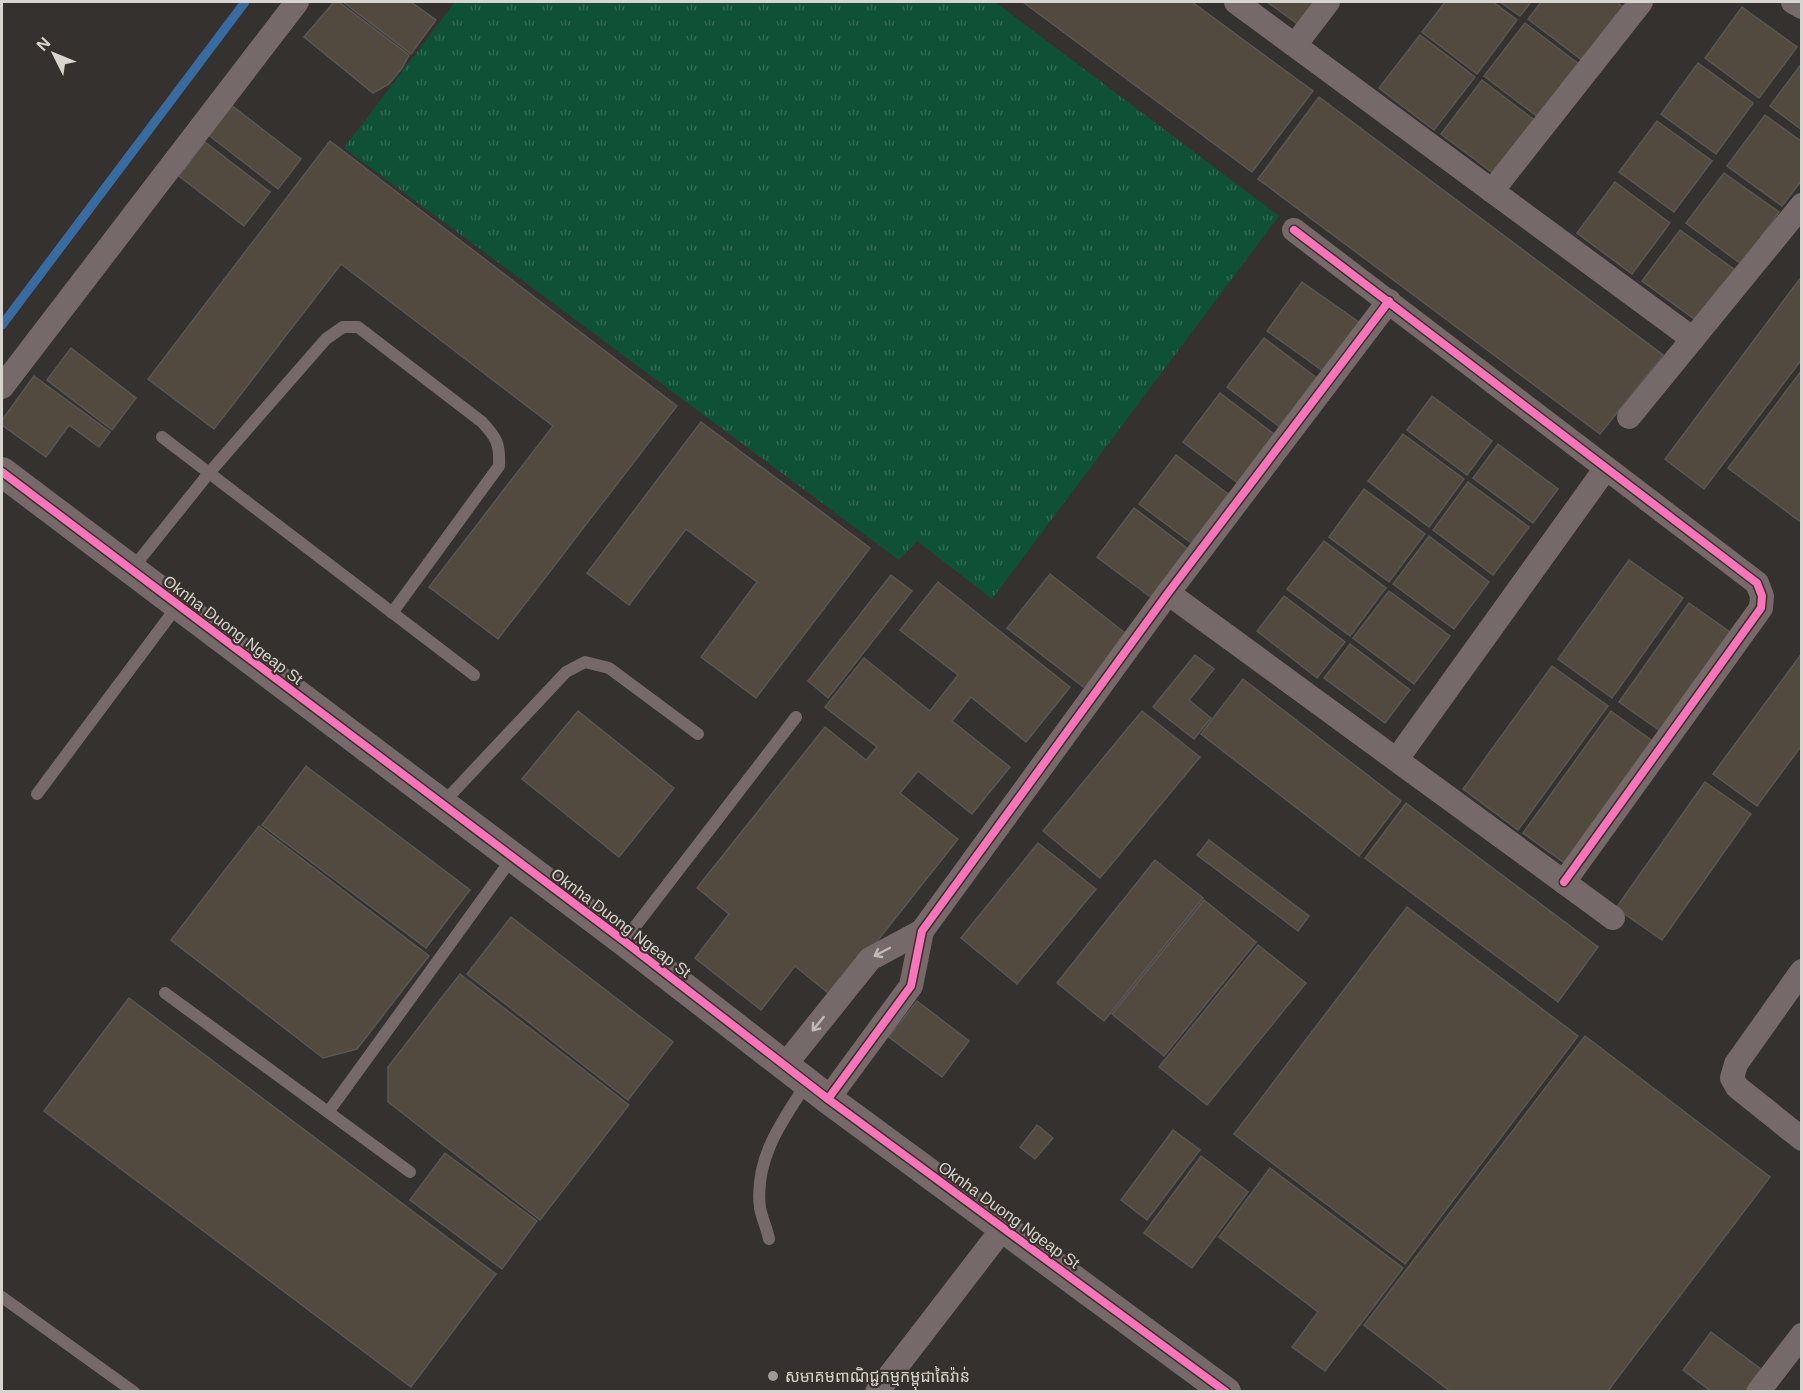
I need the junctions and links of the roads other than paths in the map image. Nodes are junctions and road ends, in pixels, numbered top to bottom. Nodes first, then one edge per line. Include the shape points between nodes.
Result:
1 (297, 2) edge
2 (1236, 2) edge
3 (1328, 2) edge
4 (1641, 2) edge
5 (1793, 2) edge
6 (1802, 7) edge
7 (1295, 45) junction
8 (1492, 191) junction
9 (1802, 205) edge
10 (1294, 230) dead end
11 (1389, 301) junction
12 (1693, 339) junction
13 (2, 387) edge
14 (1629, 417) dead end
15 (162, 437) dead end
16 (1606, 468) junction
17 (2, 472) edge
18 (209, 473) junction
19 (131, 570) junction
20 (1168, 593) junction
21 (178, 605) junction
22 (392, 613) junction
23 (474, 675) dead end
24 (796, 717) dead end
25 (698, 734) dead end
26 (1397, 759) junction
27 (37, 794) dead end
28 (441, 804) junction
29 (513, 857) junction
30 (1564, 882) junction
31 (1613, 918) dead end
32 (922, 931) junction
33 (624, 940) junction
34 (1802, 971) edge
35 (165, 993) dead end
36 (807, 1082) junction
37 (329, 1111) junction
38 (1802, 1139) edge
39 (410, 1172) dead end
40 (1004, 1227) junction
41 (770, 1239) dead end
42 (2, 1297) edge
43 (1802, 1335) edge
44 (134, 1392) edge
45 (877, 1392) edge
46 (1226, 1392) edge
47 (1758, 1392) edge

1 - 13 street
2 - 7 street
3 - 7 street
4 - 8 street
5 - 6 street
7 - 8 street
8 - 12 street
9 - 12 street
10 - 11 street
11 - 16 street
11 - 20 street
12 - 14 street
15 - 18 lane
16 - 26 street
16 - 30 street via 1757,583 1761,608
17 - 19 street, Oknha Duong Ngeap St
18 - 19 lane
18 - 22 lane
18 - 22 lane via 326,339 343,327 358,327 482,422 500,447 499,466
19 - 21 street, Oknha Duong Ngeap St
20 - 26 street
20 - 32 street
21 - 27 lane
21 - 28 street, Oknha Duong Ngeap St
22 - 23 lane
24 - 33 lane
25 - 28 lane via 609,668 585,662 566,672
26 - 30 street
28 - 29 street, Oknha Duong Ngeap St
29 - 33 street, Oknha Duong Ngeap St
29 - 37 lane
30 - 31 street
32 -> 36 street via 870,959
32 - 36 street via 911,986
33 - 36 street, Oknha Duong Ngeap St
34 - 38 street via 1736,1064 1732,1078 1737,1087
35 - 37 lane
36 - 40 street, Oknha Duong Ngeap St
36 - 41 lane via 770,1141 764,1163 760,1208
37 - 39 lane
40 - 45 street
40 - 46 street, Oknha Duong Ngeap St
42 - 44 lane
43 - 47 street

